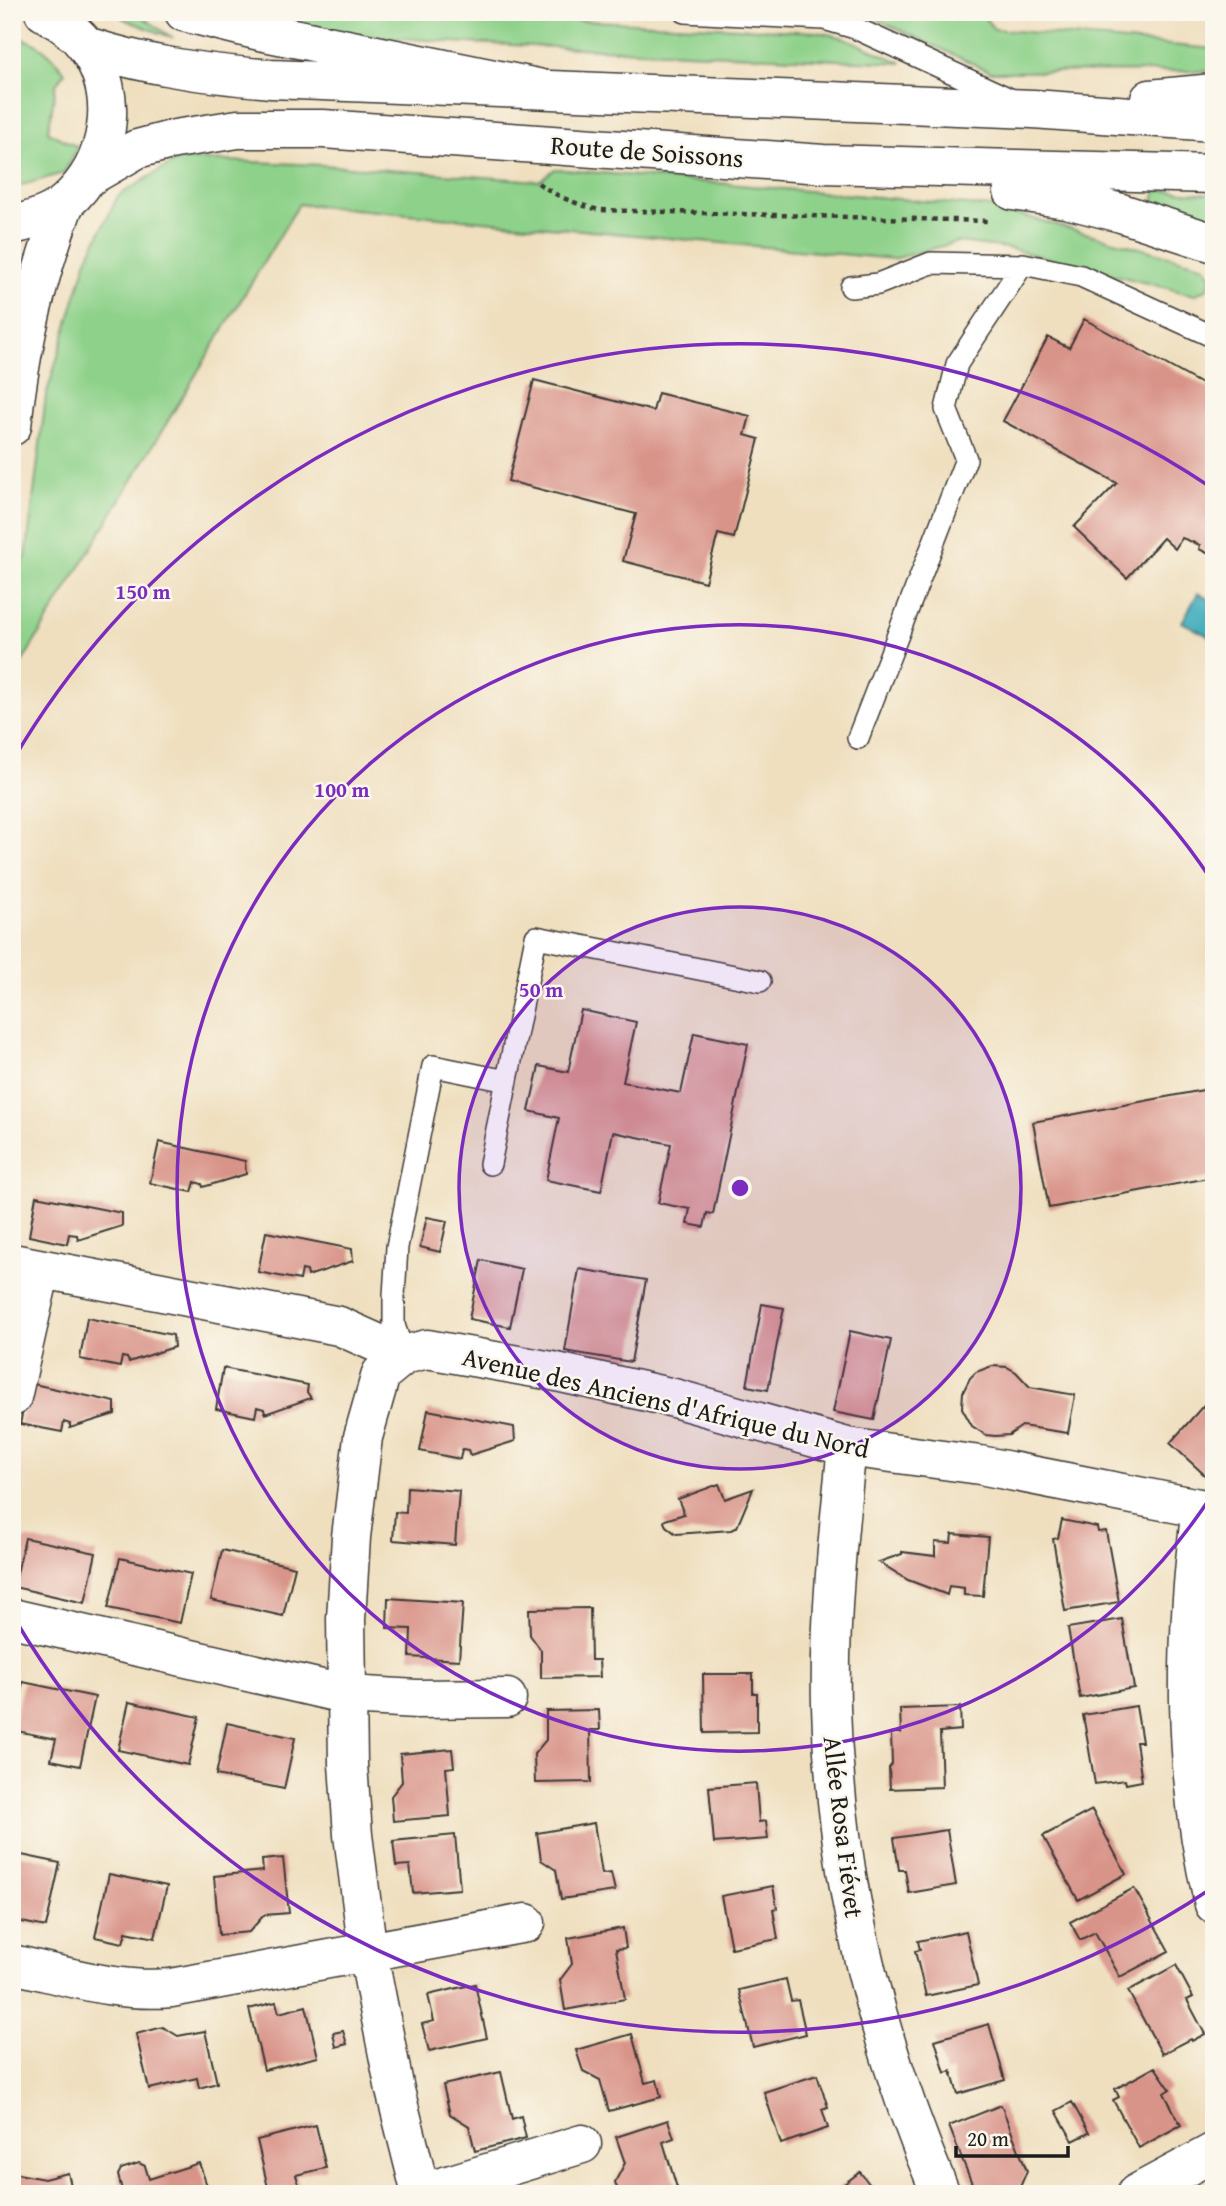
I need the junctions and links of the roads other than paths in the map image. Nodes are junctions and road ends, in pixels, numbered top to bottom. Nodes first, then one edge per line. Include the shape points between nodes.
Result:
1 (44, 12) edge
2 (184, 12) edge
3 (685, 12) edge
4 (86, 46) junction
5 (538, 88) junction
6 (1214, 93) edge
7 (1033, 109) junction
8 (1214, 122) edge
9 (823, 164) junction
10 (1214, 174) edge
11 (90, 176) junction
12 (65, 203) junction
13 (12, 225) edge
14 (1214, 243) edge
15 (1023, 265) junction
16 (852, 287) dead end
17 (1214, 337) edge
18 (12, 426) edge
19 (858, 738) dead end
20 (760, 981) dead end
21 (507, 1080) junction
22 (490, 1164) dead end
23 (27, 1266) edge
24 (404, 1355) junction
25 (12, 1397) edge
26 (847, 1447) junction
27 (1207, 1509) edge
28 (12, 1618) edge
29 (348, 1695) junction
30 (507, 1698) dead end
31 (1214, 1904) edge
32 (526, 1923) dead end
33 (368, 1953) junction
34 (12, 1964) edge
35 (582, 2144) dead end
36 (1214, 2152) edge
37 (420, 2194) edge
38 (941, 2194) edge
39 (1136, 2194) edge

1 - 4 main road via 66,25
2 - 5 main road
3 - 7 lane via 824,19 855,28
4 - 5 main road via 128,60 200,73
4 - 11 main road via 103,77 108,110 104,144
5 - 7 main road
6 - 7 main road
7 - 8 main road
9 - 10 main road, Route de Soissons
9 - 11 main road, Route de Soissons via 323,129 238,129 137,149
9 - 14 main road via 1066,199
11 - 12 main road
12 - 13 main road via 34,221
12 - 18 main road via 31,308
15 - 16 lane via 930,263 878,284
15 - 17 lane via 1081,276
15 - 19 lane via 957,364 946,409 966,459
20 - 21 lane via 536,937
21 - 22 lane
21 - 24 lane via 433,1066 397,1247 394,1325
23 - 24 main road via 339,1326
23 - 25 main road
24 - 26 main road, Avenue des Anciens d'Afrique du Nord via 427,1349 552,1371 674,1398
24 - 29 main road via 381,1374 363,1437 347,1605
26 - 27 main road, Avenue des Anciens d'Afrique du Nord via 992,1467
26 - 38 main road, Allée Rosa Fiévet via 831,1653 833,1761 841,1842 880,2027
27 - 31 main road via 1191,1599 1189,1720 1196,1822
28 - 29 main road
29 - 30 main road
29 - 33 main road via 353,1835
32 - 33 main road
33 - 34 main road via 148,1990
33 - 37 main road
35 - 37 main road
36 - 39 main road

